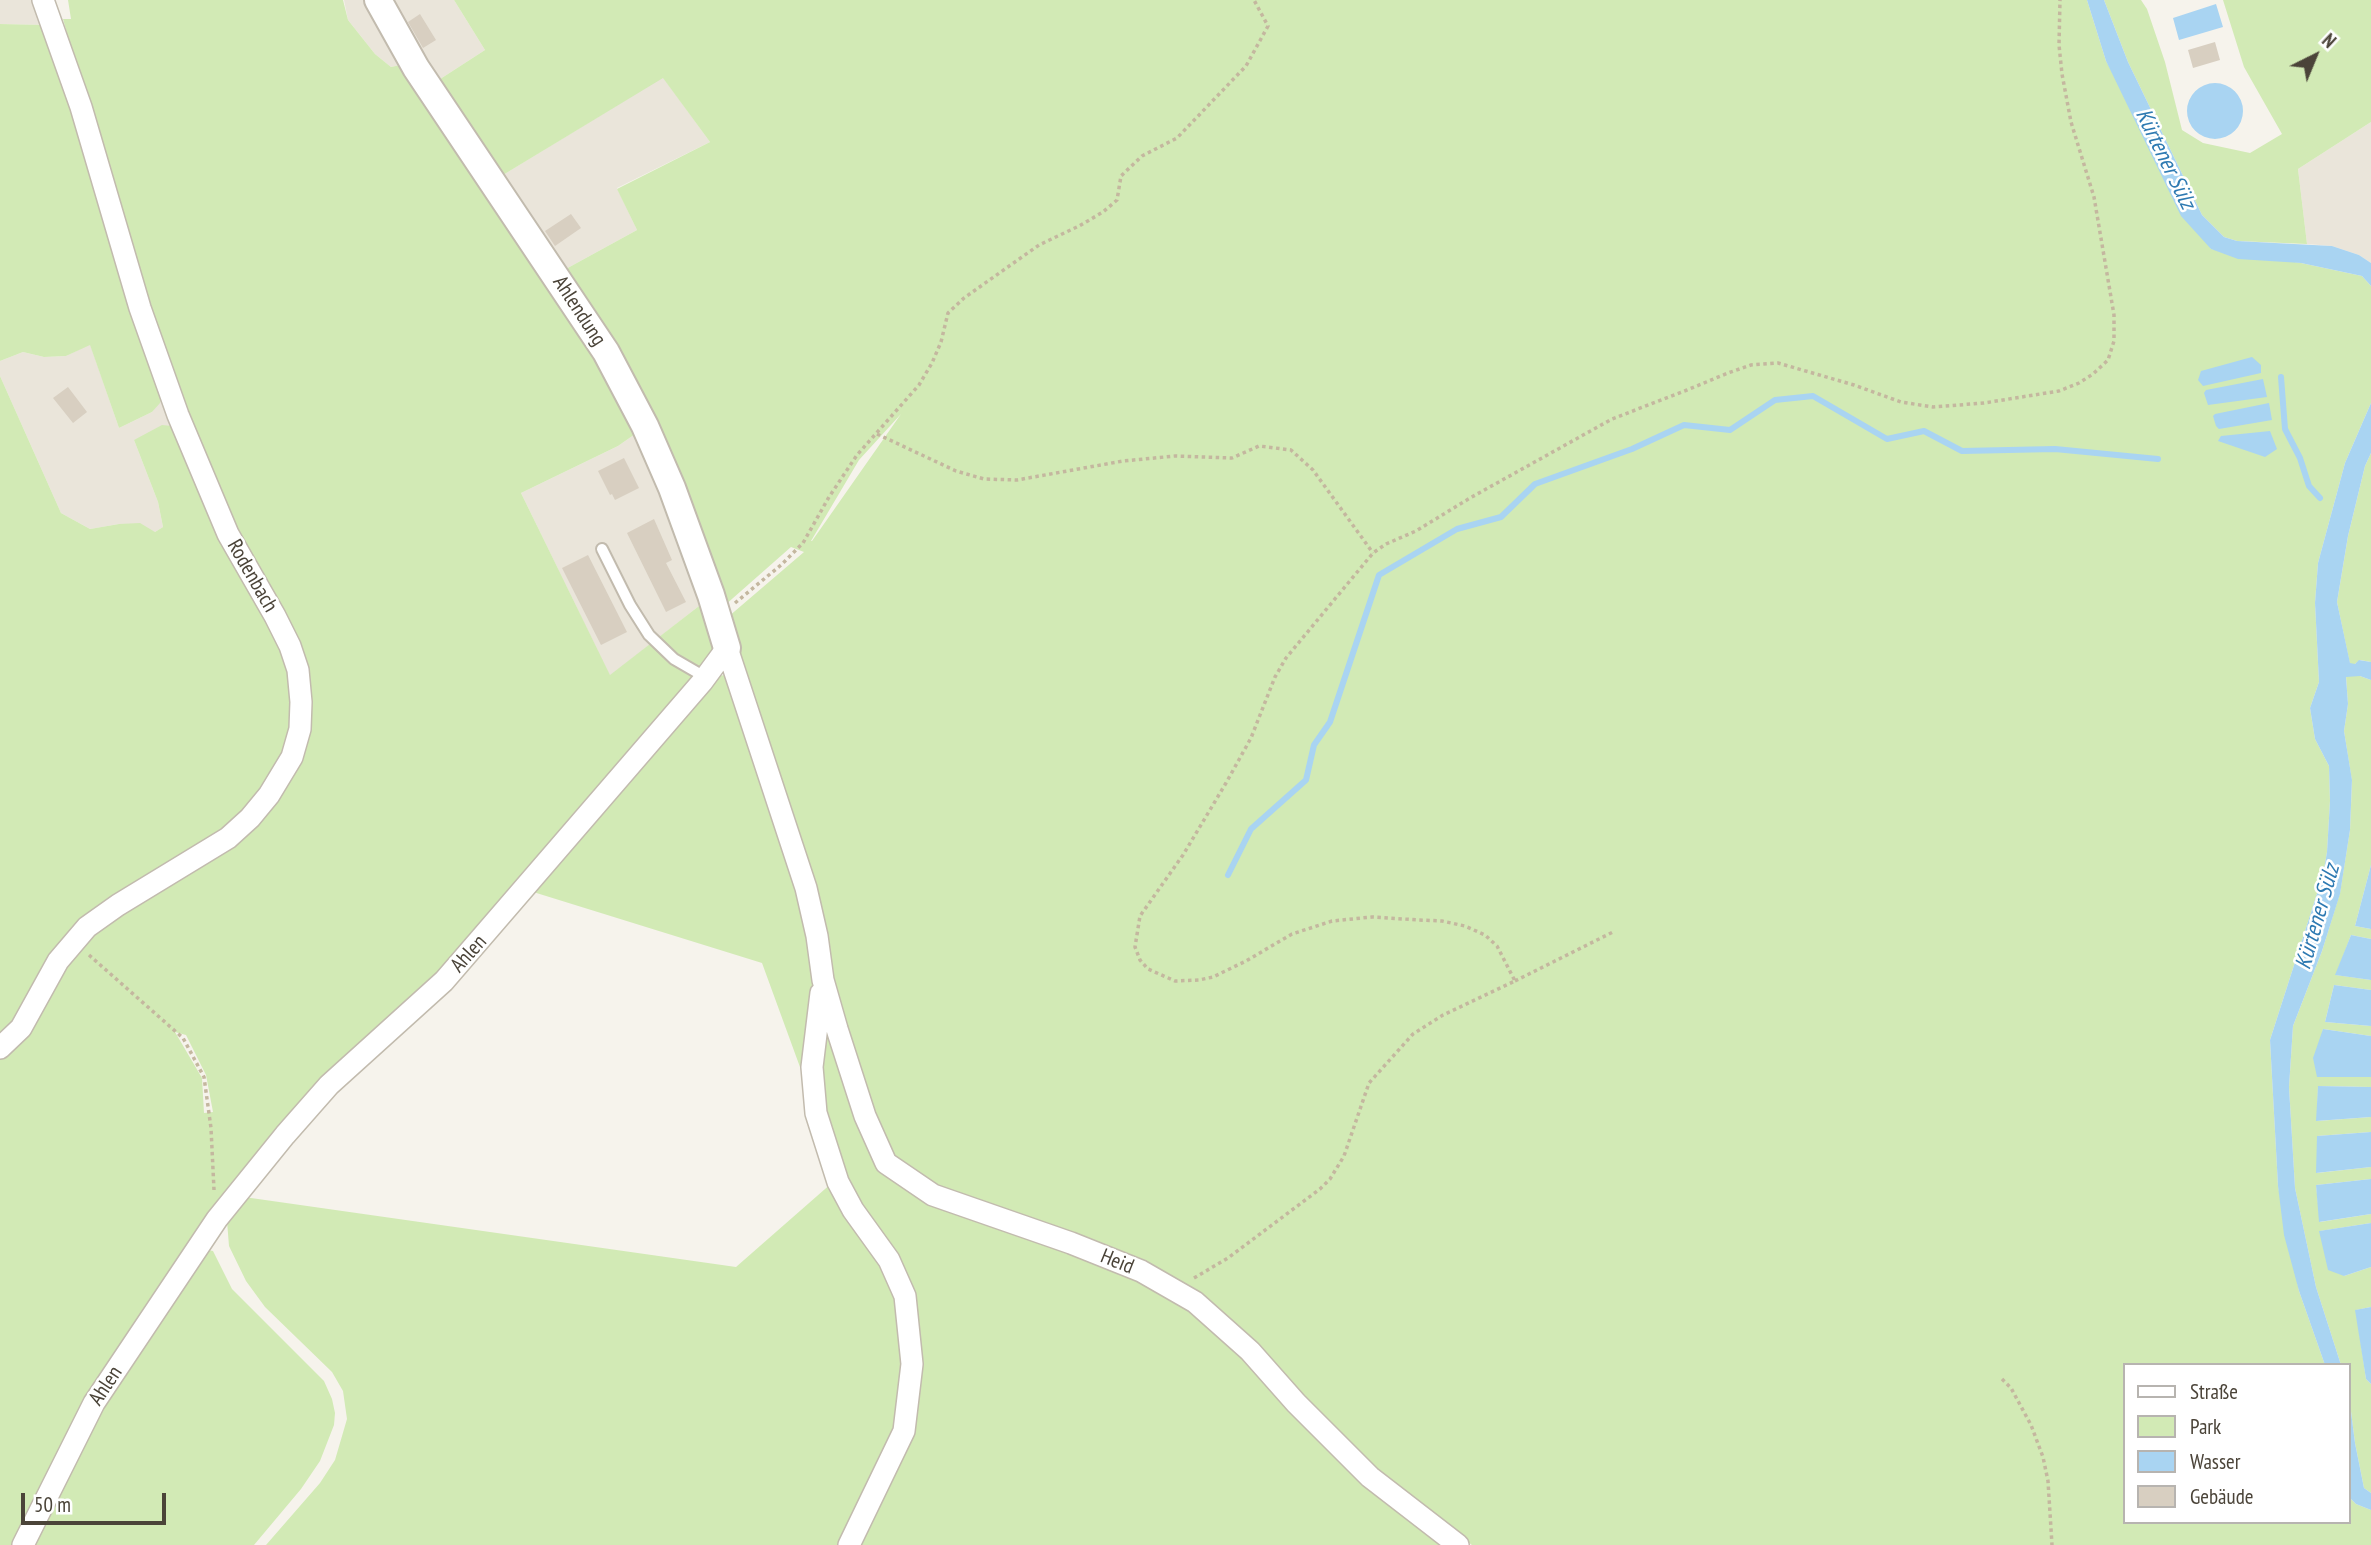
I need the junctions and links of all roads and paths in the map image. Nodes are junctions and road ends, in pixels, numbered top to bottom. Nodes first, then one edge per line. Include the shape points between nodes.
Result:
1 (43, 0) edge
2 (378, 0) edge
3 (1254, 0) edge
4 (2060, 0) edge
5 (877, 435) junction
6 (602, 549) dead end
7 (1373, 553) junction
8 (718, 617) junction
9 (727, 648) junction
10 (705, 677) junction
11 (1613, 932) dead end
12 (75, 942) junction
13 (823, 980) junction
14 (1515, 981) junction
15 (0, 1048) edge
16 (217, 1219) junction
17 (1176, 1290) junction
18 (2002, 1379) dead end
19 (23, 1545) edge
20 (849, 1545) edge
21 (1458, 1545) edge
22 (2052, 1545) edge

1 - 12 street, Rodenbach via 178,415 228,534 290,646 302,702 292,757 250,818 228,838 118,905 87,927
2 - 8 street, Ahlendung via 415,68 606,352 672,488
3 - 5 path via 1268,26 1245,66 1177,138 1142,156 1121,176 1117,200 1103,212 1040,245 948,313 932,363
4 - 7 path via 2062,75 2094,197 2113,314 2114,341 2108,360 2093,374 2049,393 1933,407 1901,402 1778,363 1751,365 1612,419
5 - 7 path via 984,479 1017,480 1175,456 1232,458 1259,446 1291,450 1313,470
5 - 8 path via 842,475 803,543
6 - 10 lane via 649,635 674,659
7 - 14 path via 1286,657 1226,783 1140,916 1135,947 1140,960 1158,975 1175,981 1199,980 1213,977 1292,934 1332,921 1372,917 1443,921 1485,935 1497,946
8 - 9 street, Ahlendung
9 - 10 street, Ahlen
9 - 13 street via 806,888
10 - 16 street, Ahlen via 444,981 329,1085
11 - 14 path
12 - 15 street, Rodenbach via 58,961 21,1028
12 - 16 path via 183,1038 204,1077
13 - 17 street, Heid via 865,1116 886,1163 933,1195 1071,1243
13 - 20 street via 812,1068 816,1113 838,1182 889,1260 905,1296 912,1364 904,1431
14 - 17 path via 1413,1034 1369,1083 1344,1156 1330,1179 1228,1258
16 - 19 street, Ahlen via 94,1403
17 - 21 street, Heid via 1250,1351 1370,1477
18 - 22 path via 2031,1425 2043,1457

